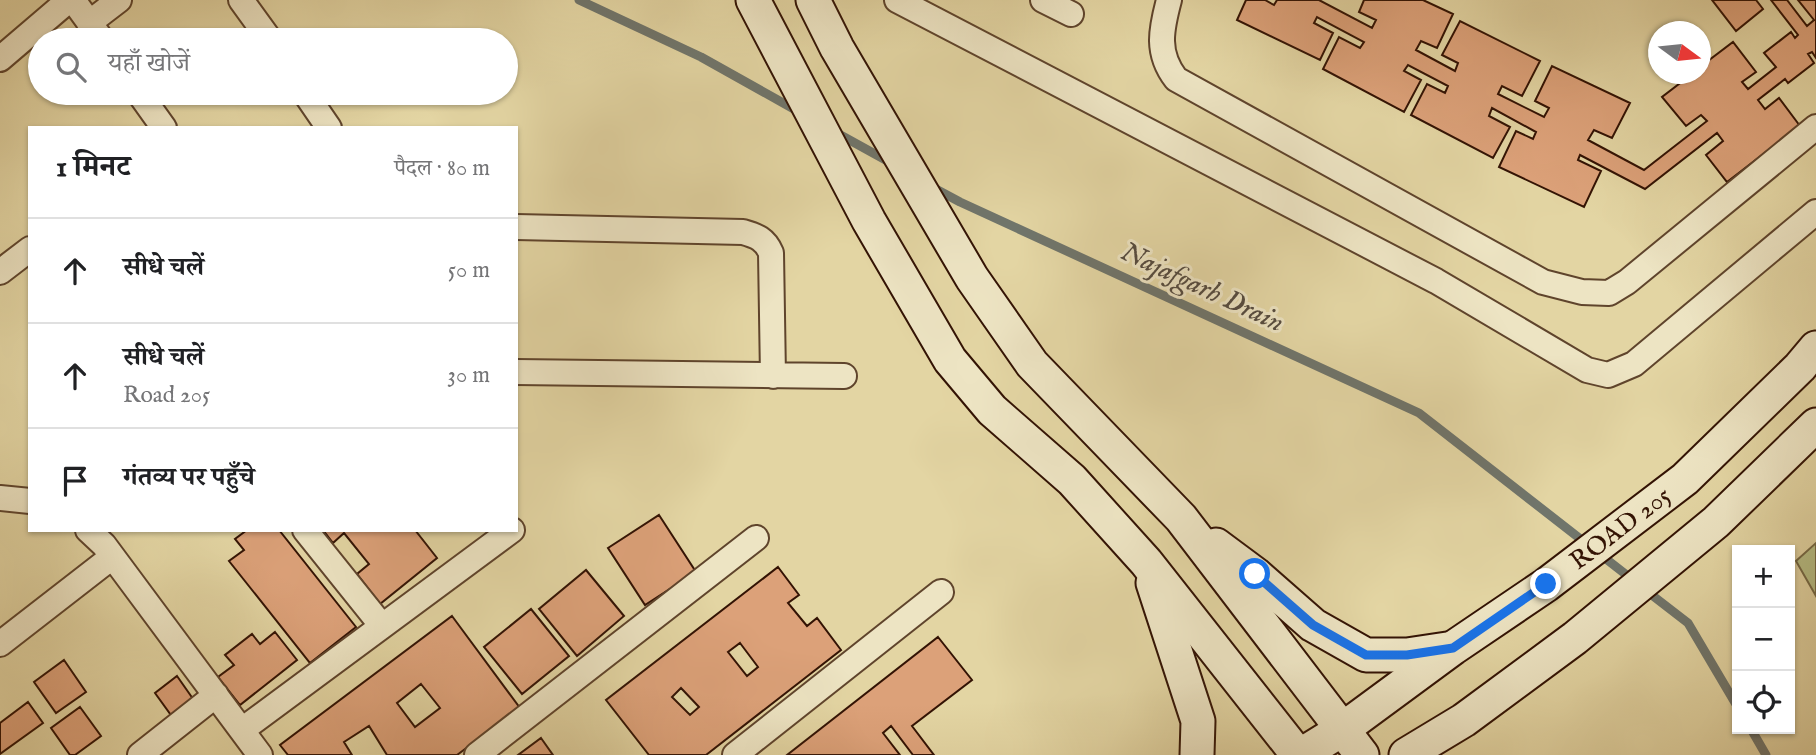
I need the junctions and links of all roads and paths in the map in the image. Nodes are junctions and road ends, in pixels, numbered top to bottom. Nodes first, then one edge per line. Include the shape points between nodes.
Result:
1 (71, 0) edge
2 (119, 0) edge
3 (241, 0) edge
4 (813, 0) edge
5 (897, 0) edge
6 (1042, 0) edge
7 (1169, 0) edge
8 (757, 6) edge
9 (1071, 14) dead end
10 (37, 28) edge
11 (92, 28) edge
12 (98, 28) edge
13 (261, 28) edge
14 (28, 36) edge
15 (0, 59) edge
16 (148, 105) edge
17 (313, 105) edge
18 (163, 126) edge
19 (328, 126) edge
20 (1816, 127) edge
21 (1816, 212) edge
22 (518, 227) edge
23 (28, 251) edge
24 (0, 272) edge
25 (1816, 348) edge
26 (518, 372) edge
27 (773, 376) junction
28 (844, 376) dead end
29 (1816, 425) edge
30 (0, 498) edge
31 (28, 501) edge
32 (1181, 518) junction
33 (90, 532) edge
34 (307, 532) edge
35 (510, 532) edge
36 (756, 538) dead end
37 (112, 557) junction
38 (1146, 562) junction
39 (941, 592) dead end
40 (382, 626) junction
41 (0, 644) edge
42 (1453, 648) junction
43 (216, 695) junction
44 (1464, 720) junction
45 (1343, 729) junction
46 (242, 730) junction
47 (140, 755) edge
48 (260, 755) edge
49 (477, 755) edge
50 (736, 755) edge
51 (1196, 755) edge
52 (1300, 755) edge
53 (1362, 755) edge
54 (1406, 755) edge
55 (1450, 755) edge

1 - 10 street
1 - 11 street
2 - 12 street
3 - 13 street
4 - 32 street via 972,278 1032,364
5 - 21 street via 1436,281 1587,370 1608,375 1634,364
6 - 9 street
7 - 20 street via 1161,33 1166,66 1176,79 1543,282 1582,292 1609,293 1627,282
8 - 38 street via 869,220 950,360 992,410 1072,480
14 - 15 street
16 - 18 street
17 - 19 street
22 - 27 street via 743,232 758,237 771,253
23 - 24 street
25 - 42 street, ROAD 205 via 1685,479
26 - 27 street
27 - 28 street
29 - 44 street, ROAD 205 via 1716,522
30 - 31 street
32 - 42 street via 1313,625 1366,655
32 - 45 street
33 - 37 street
34 - 40 street
35 - 40 street
36 - 49 street
37 - 41 street
37 - 43 street
38 - 51 street via 1198,721
38 - 52 street
39 - 50 street
40 - 46 street
42 - 45 street, ROAD 205
43 - 46 street
43 - 47 street
44 - 54 street, ROAD 205
44 - 55 street
45 - 52 street, ROAD 205
45 - 53 street
46 - 48 street

